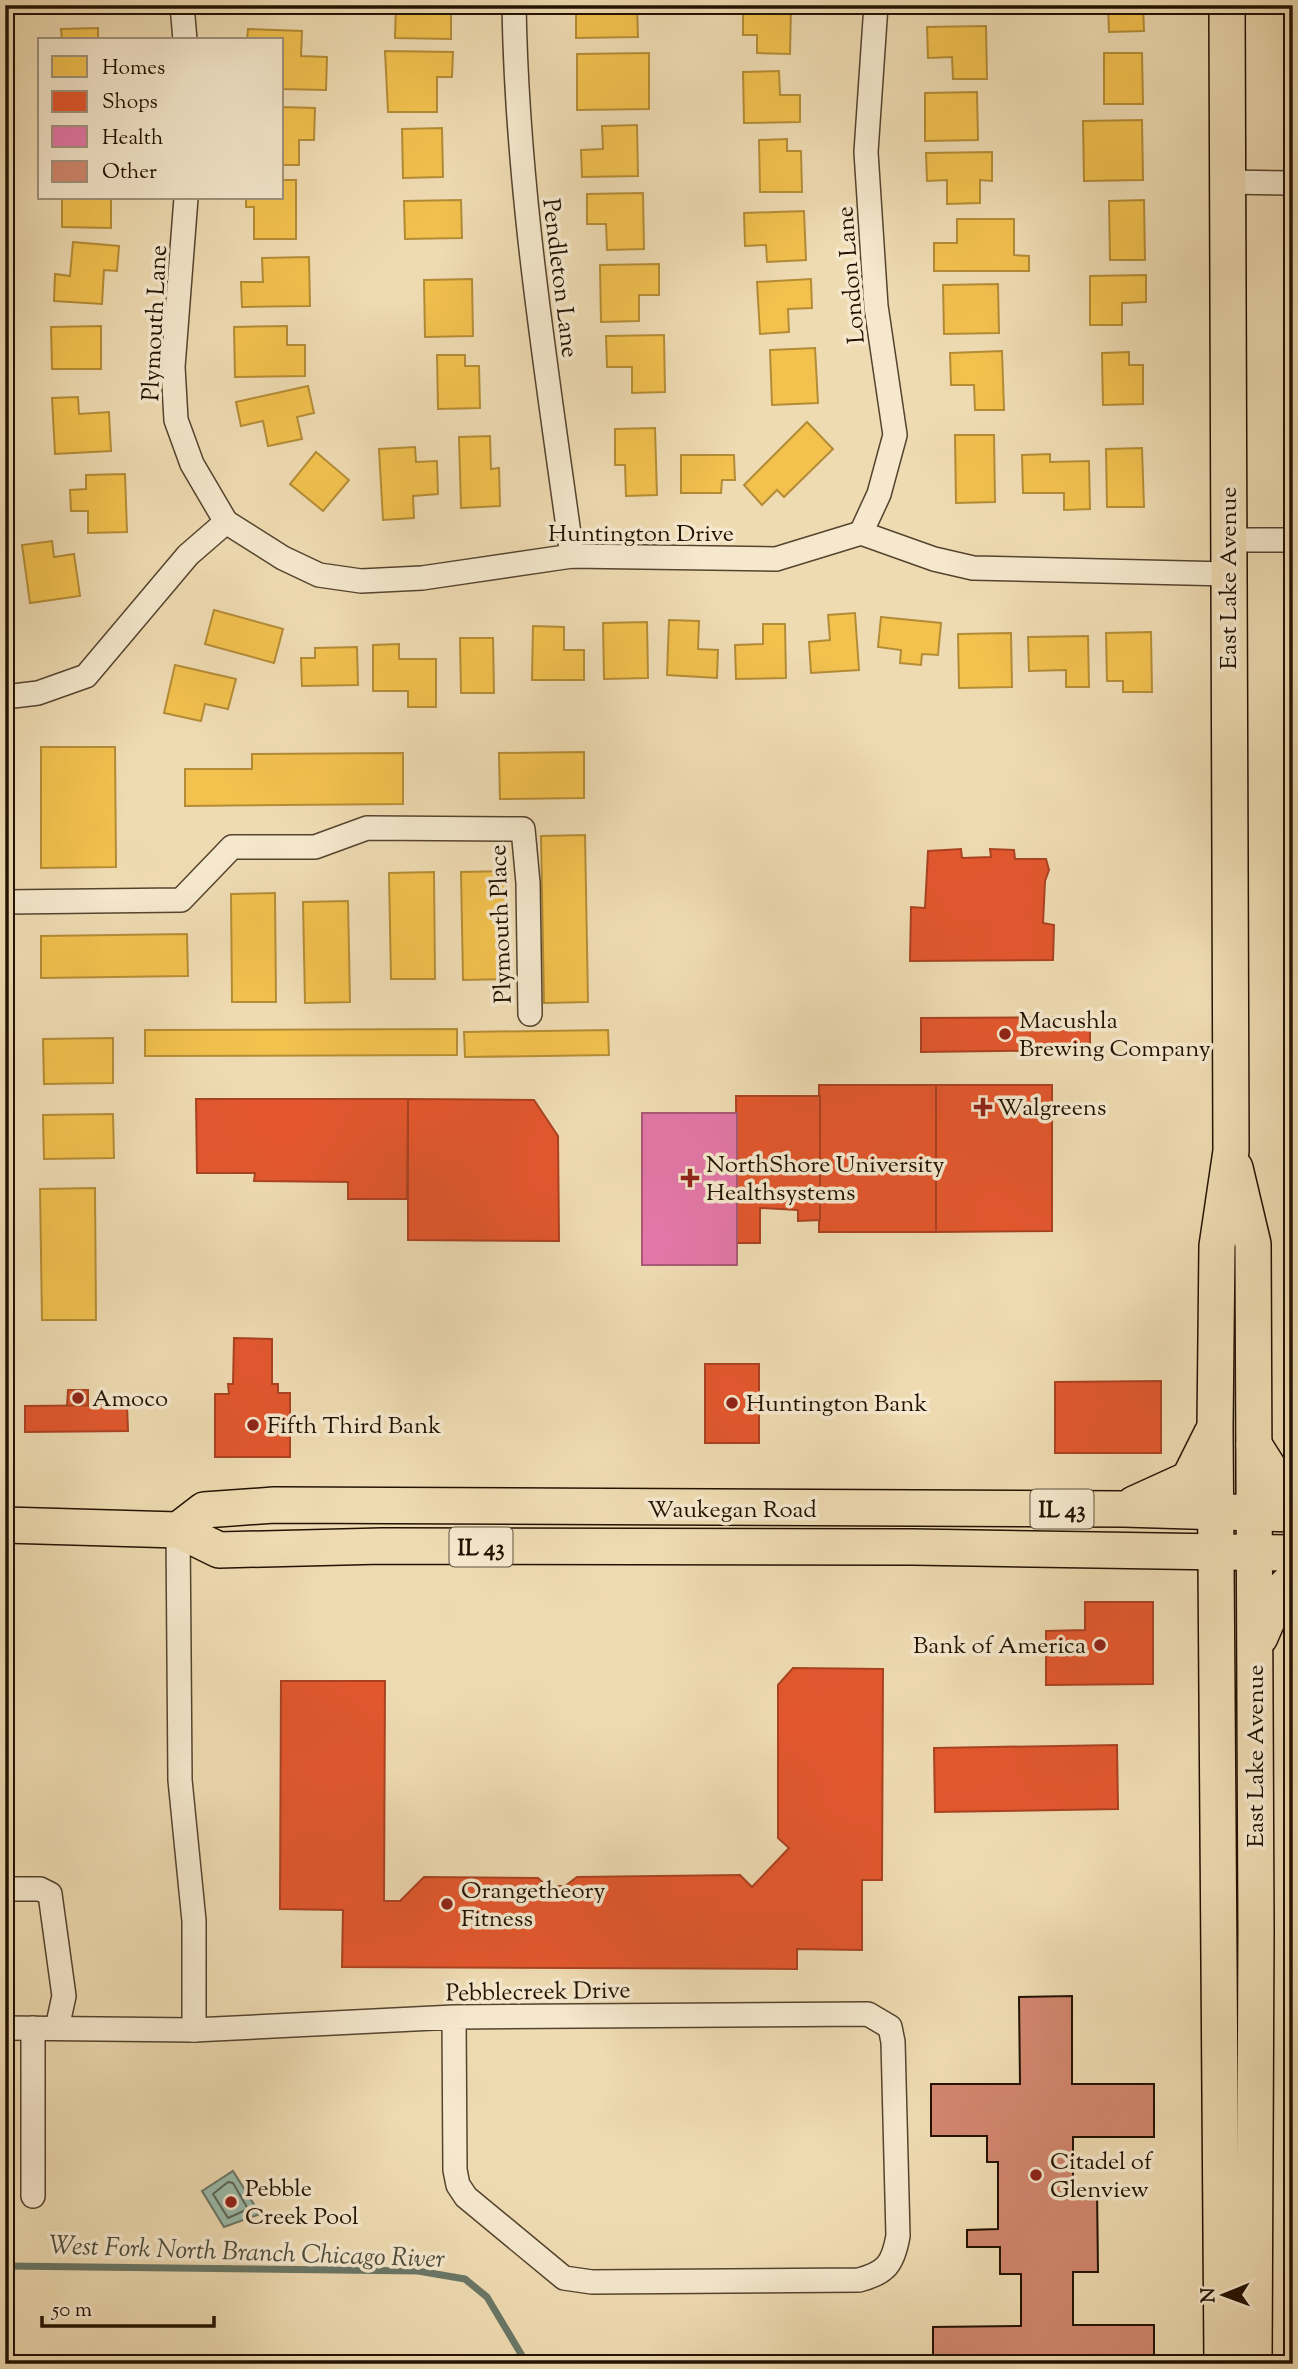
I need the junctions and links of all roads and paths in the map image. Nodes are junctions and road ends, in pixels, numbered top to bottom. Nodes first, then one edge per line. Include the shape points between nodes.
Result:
1 (182, 5) edge
2 (514, 5) edge
3 (876, 5) edge
4 (1227, 5) edge
5 (185, 38) edge
6 (1227, 182) junction
7 (1293, 183) edge
8 (186, 200) edge
9 (226, 522) junction
10 (861, 533) junction
11 (1293, 540) edge
12 (572, 556) junction
13 (1228, 557) junction
14 (5, 697) edge
15 (5, 902) edge
16 (530, 1014) dead end
17 (1231, 1151) junction
18 (1215, 1427) junction
19 (1255, 1445) junction
20 (1293, 1491) edge
21 (1124, 1509) junction
22 (1214, 1511) junction
23 (1254, 1513) junction
24 (1293, 1514) edge
25 (5, 1525) edge
26 (178, 1530) junction
27 (1120, 1550) junction
28 (1214, 1552) junction
29 (1254, 1552) junction
30 (1293, 1553) edge
31 (1293, 1579) edge
32 (1214, 1619) junction
33 (1254, 1653) junction
34 (5, 1889) edge
35 (454, 2017) junction
36 (5, 2028) edge
37 (33, 2028) junction
38 (57, 2028) junction
39 (194, 2030) junction
40 (33, 2196) dead end
41 (1222, 2364) edge
42 (1254, 2364) edge

1 - 5 street
2 - 12 street, Pendleton Lane via 528,246
3 - 10 street, London Lane via 866,152 876,306 895,435 879,494
4 - 6 main road, East Lake Avenue
6 - 7 street
6 - 13 main road, East Lake Avenue
8 - 9 street, Plymouth Lane via 173,367 176,420 192,464
9 - 12 street, Huntington Drive via 319,575 361,581 422,578
9 - 14 street via 188,555 86,676 38,693
10 - 12 street, Huntington Drive via 776,559
10 - 13 street via 973,568
11 - 13 street
13 - 17 main road, East Lake Avenue
15 - 16 street, Plymouth Place via 181,900 232,847 315,847 367,828 523,829
17 - 18 main road, East Lake Avenue via 1217,1246
17 - 19 main road, East Lake Avenue via 1253,1244
18 - 21 main road via 1189,1479
18 - 22 main road, East Lake Avenue
19 - 20 main road via 1275,1478
19 - 23 main road, East Lake Avenue
21 - 22 main road, Waukegan Road / IL 43
21 - 26 main road, Waukegan Road / IL 43 via 274,1505 204,1510
22 - 23 main road, Waukegan Road / IL 43
22 - 28 main road, East Lake Avenue
23 - 24 main road, Waukegan Road / IL 43
23 - 29 main road, East Lake Avenue
25 - 26 main road, Waukegan Road / IL 43
26 - 27 main road, Waukegan Road / IL 43 via 219,1550 382,1546
26 - 39 street via 180,1780 194,1921
27 - 28 main road, Waukegan Road / IL 43
27 - 32 main road via 1183,1573
28 - 29 main road, Waukegan Road / IL 43
28 - 32 main road, East Lake Avenue
29 - 30 main road, Waukegan Road / IL 43
29 - 33 main road, East Lake Avenue
31 - 33 main road via 1279,1593
32 - 41 main road, East Lake Avenue
33 - 42 main road, East Lake Avenue
34 - 38 street via 40,1889 50,1894 64,1996
35 - 35 street, Pebblecreek Drive via 458,2185 466,2197 564,2278 592,2282 859,2280 880,2275 895,2255 893,2042 890,2027 882,2019 869,2014
35 - 39 street, Pebblecreek Drive
36 - 37 street, Pebblecreek Drive
37 - 38 street, Pebblecreek Drive
37 - 40 street
38 - 39 street, Pebblecreek Drive

